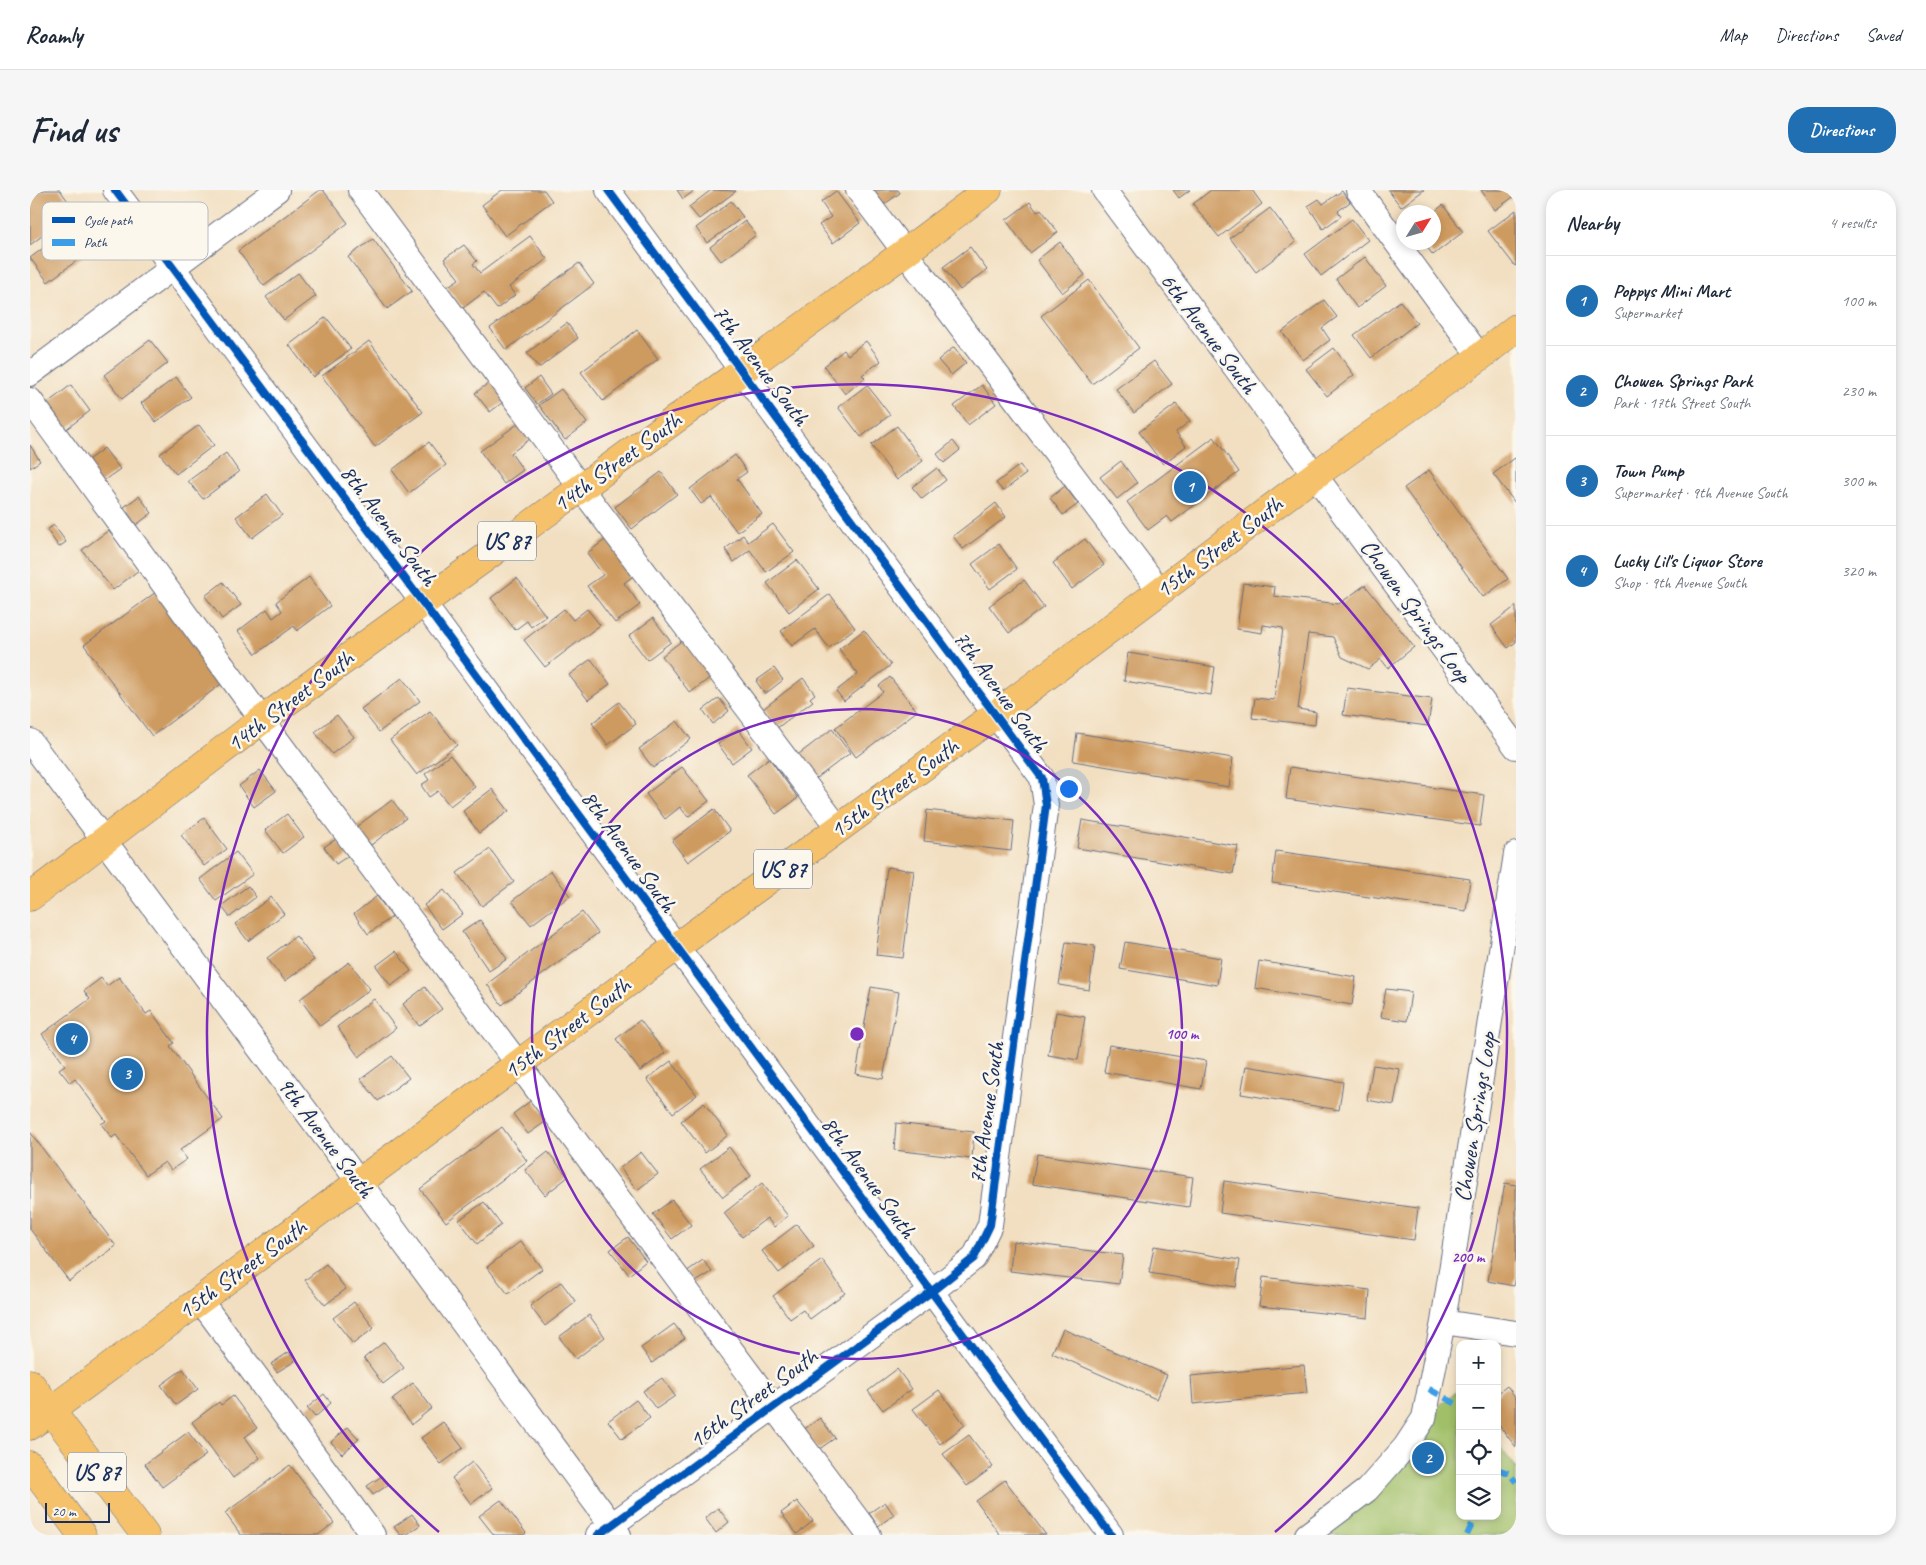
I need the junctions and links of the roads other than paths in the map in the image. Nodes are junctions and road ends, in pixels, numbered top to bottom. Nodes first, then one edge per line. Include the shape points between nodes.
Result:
1 (115, 190) edge
2 (277, 190) edge
3 (360, 190) edge
4 (608, 190) edge
5 (858, 190) edge
6 (988, 190) edge
7 (1104, 190) edge
8 (1358, 190) edge
9 (124, 202) edge
10 (208, 241) edge
11 (904, 254) junction
12 (168, 260) edge
13 (182, 260) edge
14 (173, 267) junction
15 (1516, 328) edge
16 (1480, 357) junction
17 (742, 371) junction
18 (30, 374) edge
19 (30, 400) edge
20 (1315, 475) junction
21 (581, 488) junction
22 (1160, 591) junction
23 (423, 603) junction
24 (996, 714) junction
25 (262, 720) junction
26 (30, 741) edge
27 (1516, 747) edge
28 (838, 829) junction
29 (105, 841) junction
30 (1516, 854) edge
31 (30, 897) edge
32 (676, 947) junction
33 (518, 1064) junction
34 (359, 1182) junction
35 (931, 1292) junction
36 (200, 1300) junction
37 (1443, 1322) junction
38 (1516, 1333) edge
39 (30, 1383) edge
40 (773, 1408) junction
41 (40, 1418) edge
42 (30, 1464) edge
43 (610, 1532) edge
44 (82, 1535) edge
45 (145, 1535) edge
46 (373, 1535) edge
47 (868, 1535) edge
48 (1111, 1535) edge
49 (1307, 1535) edge

1 - 9 street, 8th Avenue South
2 - 10 street
3 - 21 street
4 - 17 street, 7th Avenue South
5 - 11 street
6 - 11 main road, 14th Street South / US 87
7 - 20 street, 6th Avenue South
8 - 16 street
11 - 17 main road, 14th Street South / US 87
11 - 22 street
12 - 14 street, 8th Avenue South
13 - 14 street
14 - 18 street
14 - 23 street, 8th Avenue South
15 - 16 main road, 15th Street South / US 87
16 - 20 main road, 15th Street South / US 87
17 - 21 main road, 14th Street South / US 87
17 - 24 street, 7th Avenue South
19 - 25 street
20 - 22 main road, 15th Street South / US 87
20 - 27 street, Chowen Springs Loop
21 - 23 main road, 14th Street South / US 87
21 - 28 street
22 - 24 main road, 15th Street South / US 87
23 - 25 main road, 14th Street South / US 87
23 - 32 street, 8th Avenue South
24 - 28 main road, 15th Street South / US 87
24 - 35 street, 7th Avenue South via 1042,778 1046,805 990,1225 974,1258
25 - 29 main road, 14th Street South / US 87
25 - 33 street
26 - 29 street, 9th Avenue South
28 - 32 main road, 15th Street South / US 87
29 - 31 main road, 14th Street South / US 87
29 - 34 street, 9th Avenue South
30 - 37 street, Chowen Springs Loop
32 - 33 main road, 15th Street South / US 87
32 - 35 street, 8th Avenue South
33 - 34 main road, 15th Street South / US 87
33 - 40 street
34 - 36 main road, 15th Street South / US 87
34 - 43 street, 9th Avenue South
35 - 40 street, 16th Street South
35 - 48 street, 8th Avenue South
36 - 41 main road, 15th Street South / US 87
36 - 46 street
37 - 38 street
37 - 49 street, Chowen Springs Loop via 1424,1418 1405,1447 1367,1490
39 - 41 main road
40 - 43 street, 16th Street South
40 - 47 street
41 - 45 main road, US 87
42 - 44 main road, US 87

